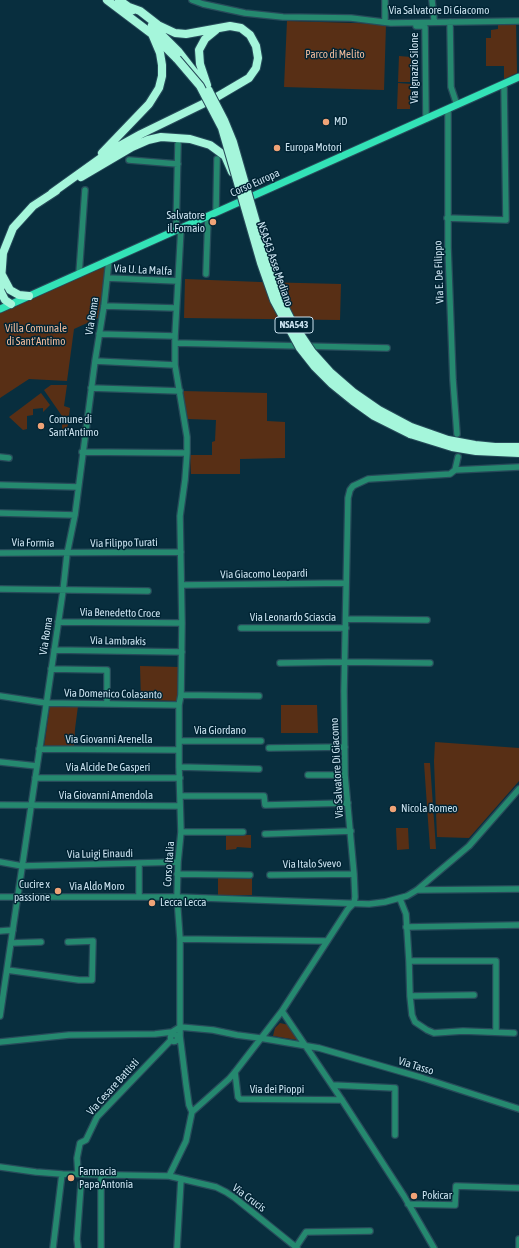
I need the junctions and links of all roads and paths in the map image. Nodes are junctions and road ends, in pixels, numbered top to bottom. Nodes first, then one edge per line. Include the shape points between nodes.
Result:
1 (107, 0) edge
2 (119, 0) edge
3 (192, 0) edge
4 (385, 0) edge
5 (432, 0) edge
6 (129, 7) junction
7 (434, 19) dead end
8 (519, 21) edge
9 (385, 22) junction
10 (450, 22) junction
11 (226, 26) junction
12 (416, 26) dead end
13 (152, 34) junction
14 (179, 56) junction
15 (519, 77) edge
16 (504, 84) junction
17 (209, 91) junction
18 (458, 105) junction
19 (448, 109) junction
20 (426, 119) junction
21 (178, 144) dead end
22 (98, 159) junction
23 (217, 159) dead end
24 (129, 160) dead end
25 (178, 164) junction
26 (238, 183) junction
27 (85, 190) dead end
28 (52, 193) junction
29 (216, 212) junction
30 (208, 216) junction
31 (447, 218) junction
32 (179, 229) junction
33 (110, 260) junction
34 (79, 274) junction
35 (206, 274) dead end
36 (2, 275) junction
37 (107, 278) junction
38 (178, 281) junction
39 (10, 290) junction
40 (0, 293) edge
41 (29, 296) junction
42 (11, 304) junction
43 (104, 306) junction
44 (176, 308) junction
45 (0, 309) edge
46 (99, 334) junction
47 (174, 336) junction
48 (175, 343) junction
49 (387, 348) dead end
50 (95, 361) junction
51 (175, 365) junction
52 (91, 388) junction
53 (180, 391) junction
54 (410, 431) junction
55 (457, 434) dead end
56 (519, 447) edge
57 (82, 452) junction
58 (187, 453) junction
59 (519, 453) edge
60 (458, 456) dead end
61 (0, 457) edge
62 (8, 458) dead end
63 (519, 467) edge
64 (455, 470) junction
65 (0, 485) edge
66 (78, 487) junction
67 (0, 513) edge
68 (75, 515) junction
69 (181, 552) junction
70 (0, 553) edge
71 (67, 554) junction
72 (346, 583) junction
73 (182, 585) junction
74 (0, 589) edge
75 (63, 591) junction
76 (148, 591) dead end
77 (346, 619) junction
78 (427, 620) dead end
79 (58, 622) junction
80 (182, 623) junction
81 (241, 628) dead end
82 (346, 628) junction
83 (54, 650) junction
84 (182, 652) junction
85 (344, 662) junction
86 (280, 663) dead end
87 (430, 663) dead end
88 (51, 669) junction
89 (181, 695) junction
90 (0, 696) edge
91 (259, 696) dead end
92 (46, 702) junction
93 (107, 704) junction
94 (179, 705) junction
95 (180, 740) junction
96 (261, 741) dead end
97 (345, 747) junction
98 (269, 748) dead end
99 (39, 749) junction
100 (180, 750) junction
101 (0, 762) edge
102 (37, 766) junction
103 (179, 767) junction
104 (259, 769) dead end
105 (308, 775) dead end
106 (345, 775) junction
107 (35, 778) junction
108 (180, 778) junction
109 (519, 789) edge
110 (181, 796) junction
111 (348, 803) junction
112 (0, 805) edge
113 (31, 806) junction
114 (180, 806) junction
115 (351, 831) junction
116 (181, 832) junction
117 (243, 832) dead end
118 (265, 834) dead end
119 (0, 862) edge
120 (178, 862) junction
121 (139, 863) junction
122 (22, 866) junction
123 (177, 874) junction
124 (354, 874) junction
125 (250, 875) dead end
126 (270, 875) dead end
127 (519, 889) edge
128 (417, 890) junction
129 (0, 897) edge
130 (18, 897) junction
131 (139, 897) junction
132 (177, 897) junction
133 (400, 899) junction
134 (354, 903) junction
135 (519, 925) edge
136 (406, 927) junction
137 (13, 930) junction
138 (0, 931) edge
139 (180, 939) junction
140 (326, 941) junction
141 (41, 942) dead end
142 (68, 942) dead end
143 (11, 943) junction
144 (409, 961) junction
145 (7, 970) junction
146 (474, 995) dead end
147 (410, 996) junction
148 (282, 1010) junction
149 (0, 1016) edge
150 (180, 1027) junction
151 (496, 1032) junction
152 (514, 1033) dead end
153 (173, 1037) junction
154 (260, 1038) junction
155 (0, 1042) edge
156 (306, 1046) junction
157 (235, 1072) junction
158 (332, 1085) junction
159 (342, 1100) junction
160 (519, 1109) edge
161 (192, 1112) junction
162 (395, 1135) dead end
163 (0, 1167) edge
164 (62, 1174) junction
165 (78, 1174) junction
166 (101, 1175) junction
167 (169, 1176) junction
168 (181, 1179) junction
169 (81, 1184) dead end
170 (519, 1188) edge
171 (408, 1204) junction
172 (370, 1231) dead end
173 (519, 1239) edge
174 (296, 1247) edge
175 (53, 1248) edge
176 (78, 1248) edge
177 (101, 1248) edge
178 (177, 1248) edge
179 (434, 1248) edge
180 (518, 1248) edge

1 - 13 highway
2 - 6 highway
3 - 9 street, Via Salvatore Di Giacomo via 245,13
4 - 9 street
5 - 7 street
6 - 11 highway via 175,33 192,33
6 - 14 highway via 151,25
8 - 10 street, Via Salvatore Di Giacomo
9 - 10 street, Via Salvatore Di Giacomo
10 - 18 street via 451,87
11 - 17 highway via 212,32 200,47 200,64
11 - 22 highway via 235,26 246,31 256,46 258,63 249,78 202,106 129,140
12 - 20 street, Via Ignazio Silone via 425,27
13 - 14 highway
13 - 22 highway via 162,65 157,94
14 - 17 highway, NSA543 Asse Mediano / NSA543
14 - 26 highway, NSA543 Asse Mediano / NSA543, bridge via 200,86 222,128
15 - 16 main road, Corso Europa
16 - 18 main road, Corso Europa
16 - 31 street via 506,220
17 - 54 highway, NSA543 Asse Mediano / NSA543, bridge via 233,142 266,256 280,298 292,322 312,352 330,372 353,392
18 - 19 main road, Corso Europa
19 - 20 main road, Corso Europa
19 - 31 street, Via E. De Filippo
20 - 29 main road, Corso Europa
21 - 25 street, Corso Italia
22 - 28 highway
23 - 29 street
24 - 25 street
25 - 32 street, Corso Italia
26 - 28 highway, bridge via 225,156 210,145 190,138 161,137 132,147
26 - 54 highway, NSA543 Asse Mediano / NSA543, bridge via 274,300 300,348 328,380 353,401 374,416
27 - 34 street
28 - 36 highway via 33,206 13,228 3,253
29 - 30 main road, Corso Europa
30 - 32 main road, Corso Europa
30 - 35 street
31 - 55 street, Via E. De Filippo
32 - 33 main road, Corso Europa
32 - 38 street, Corso Italia
33 - 34 main road, Corso Europa
33 - 37 street, Via Roma
34 - 41 main road, Corso Europa
36 - 39 highway
36 - 40 highway
37 - 38 street, Via U. La Malfa
37 - 43 street, Via Roma
38 - 44 street, Corso Italia
39 - 41 highway via 19,295
39 - 42 highway
40 - 42 highway
41 - 42 main road, Corso Europa
42 - 45 main road, Corso Europa
43 - 44 street
43 - 46 street, Via Roma
44 - 47 street, Corso Italia
46 - 47 street
46 - 50 street, Via Roma
47 - 48 street, Corso Italia
48 - 49 street
48 - 51 street, Corso Italia
50 - 51 street
50 - 52 street, Via Roma
51 - 53 street, Corso Italia
52 - 53 street
52 - 57 street, Via Roma
53 - 58 street, Corso Italia
54 - 56 highway via 468,444
54 - 59 highway via 460,448
57 - 58 street
57 - 66 street, Via Roma
58 - 69 street, Corso Italia via 180,516
60 - 64 street
61 - 62 street
63 - 64 street, Via Salvatore Di Giacomo
64 - 72 street, Via Salvatore Di Giacomo via 450,474 368,479 353,486 348,498
65 - 66 street
66 - 68 street, Via Roma
67 - 68 street
68 - 71 street, Via Roma
69 - 71 street, Via Filippo Turati
69 - 73 street, Corso Italia
70 - 71 street, Via Formia
71 - 75 street, Via Roma
72 - 73 street, Via Giacomo Leopardi
72 - 77 street, Via Salvatore Di Giacomo
73 - 80 street, Corso Italia
74 - 75 street
75 - 76 street
75 - 79 street, Via Roma
77 - 78 street
77 - 82 street, Via Salvatore Di Giacomo
79 - 80 street, Via Benedetto Croce
79 - 83 street, Via Roma
80 - 84 street, Corso Italia
81 - 82 street, Via Leonardo Sciascia
82 - 85 street, Via Salvatore Di Giacomo
83 - 84 street, Via Lambrakis
83 - 88 street, Via Roma
84 - 89 street, Corso Italia
85 - 86 street
85 - 87 street
85 - 97 street, Via Salvatore Di Giacomo
88 - 92 street, Via Roma
88 - 93 street via 107,670
89 - 91 street
89 - 94 street, Corso Italia
90 - 92 street, Via Domenico Colasanto
92 - 93 street, Via Domenico Colasanto
92 - 99 street, Via Roma
93 - 94 street, Via Domenico Colasanto
94 - 95 street, Corso Italia
95 - 96 street, Via Giordano
95 - 100 street, Corso Italia
97 - 98 street
97 - 106 street, Via Salvatore Di Giacomo
99 - 100 street, Via Giovanni Arenella
99 - 102 street, Via Roma
100 - 103 street, Corso Italia
101 - 102 street
102 - 107 street, Via Roma
103 - 104 street
103 - 108 street, Corso Italia
105 - 106 street
106 - 111 street, Via Salvatore Di Giacomo
107 - 108 street, Via Alcide De Gasperi
107 - 113 street, Via Roma
108 - 110 street, Corso Italia
109 - 128 street via 469,846
110 - 111 street via 264,796 265,805
110 - 114 street, Corso Italia
111 - 115 street, Via Salvatore Di Giacomo
112 - 113 street, Via Giovanni Amendola
113 - 114 street, Via Giovanni Amendola
113 - 122 street, Via Roma
114 - 116 street, Corso Italia
115 - 118 street
115 - 124 street, Via Salvatore Di Giacomo
116 - 117 street
116 - 120 street, Corso Italia
119 - 122 street, Via Luigi Einaudi
120 - 121 street, Via Luigi Einaudi
120 - 123 street, Corso Italia
121 - 122 street, Via Luigi Einaudi
121 - 131 street
122 - 130 street, Via Roma
123 - 125 street
123 - 132 street, Corso Italia
124 - 126 street, Via Italo Svevo
124 - 134 street, Via Salvatore Di Giacomo
127 - 128 street
128 - 133 street, Via Aldo Moro
129 - 130 street, Via Aldo Moro
130 - 131 street, Via Aldo Moro
130 - 137 street, Via Roma
131 - 132 street, Via Aldo Moro
132 - 134 street, Via Aldo Moro
132 - 139 street, Corso Italia
133 - 134 street, Via Aldo Moro
133 - 136 street via 406,914
134 - 140 street
135 - 136 street
136 - 144 street
137 - 138 street
137 - 143 street, Via Roma
139 - 140 street
139 - 150 street, Corso Italia
140 - 148 street
141 - 143 street
142 - 145 street via 93,941 92,980
143 - 145 street, Via Roma
144 - 147 street
144 - 151 street via 496,961
145 - 149 street, Via Roma
146 - 147 street
147 - 151 street via 415,1022 434,1033
148 - 154 street
148 - 156 street
150 - 153 street, Corso Italia
150 - 153 street
150 - 154 street, Via Tasso
151 - 152 street
153 - 155 street via 70,1035
153 - 161 street, Corso Italia
153 - 165 street, Via Cesare Battisti via 97,1118 86,1140 80,1143 77,1158
154 - 156 street, Via Tasso
154 - 157 street
156 - 158 street
156 - 160 street, Via Tasso via 365,1060
157 - 159 street, Via dei Pioppi via 240,1099
157 - 161 street
158 - 159 street
158 - 162 street via 395,1088
159 - 171 street
161 - 167 street via 186,1141
163 - 164 street, Via Crucis
164 - 165 street, Via Crucis
164 - 175 street
165 - 166 street, Via Crucis
166 - 167 street, Via Crucis
166 - 177 street
167 - 168 street, Via Crucis
168 - 174 street, Via Crucis via 216,1187 226,1192
168 - 178 street
169 - 176 street
170 - 171 street via 456,1186 455,1205
171 - 179 street
172 - 174 street via 306,1232
173 - 180 street

